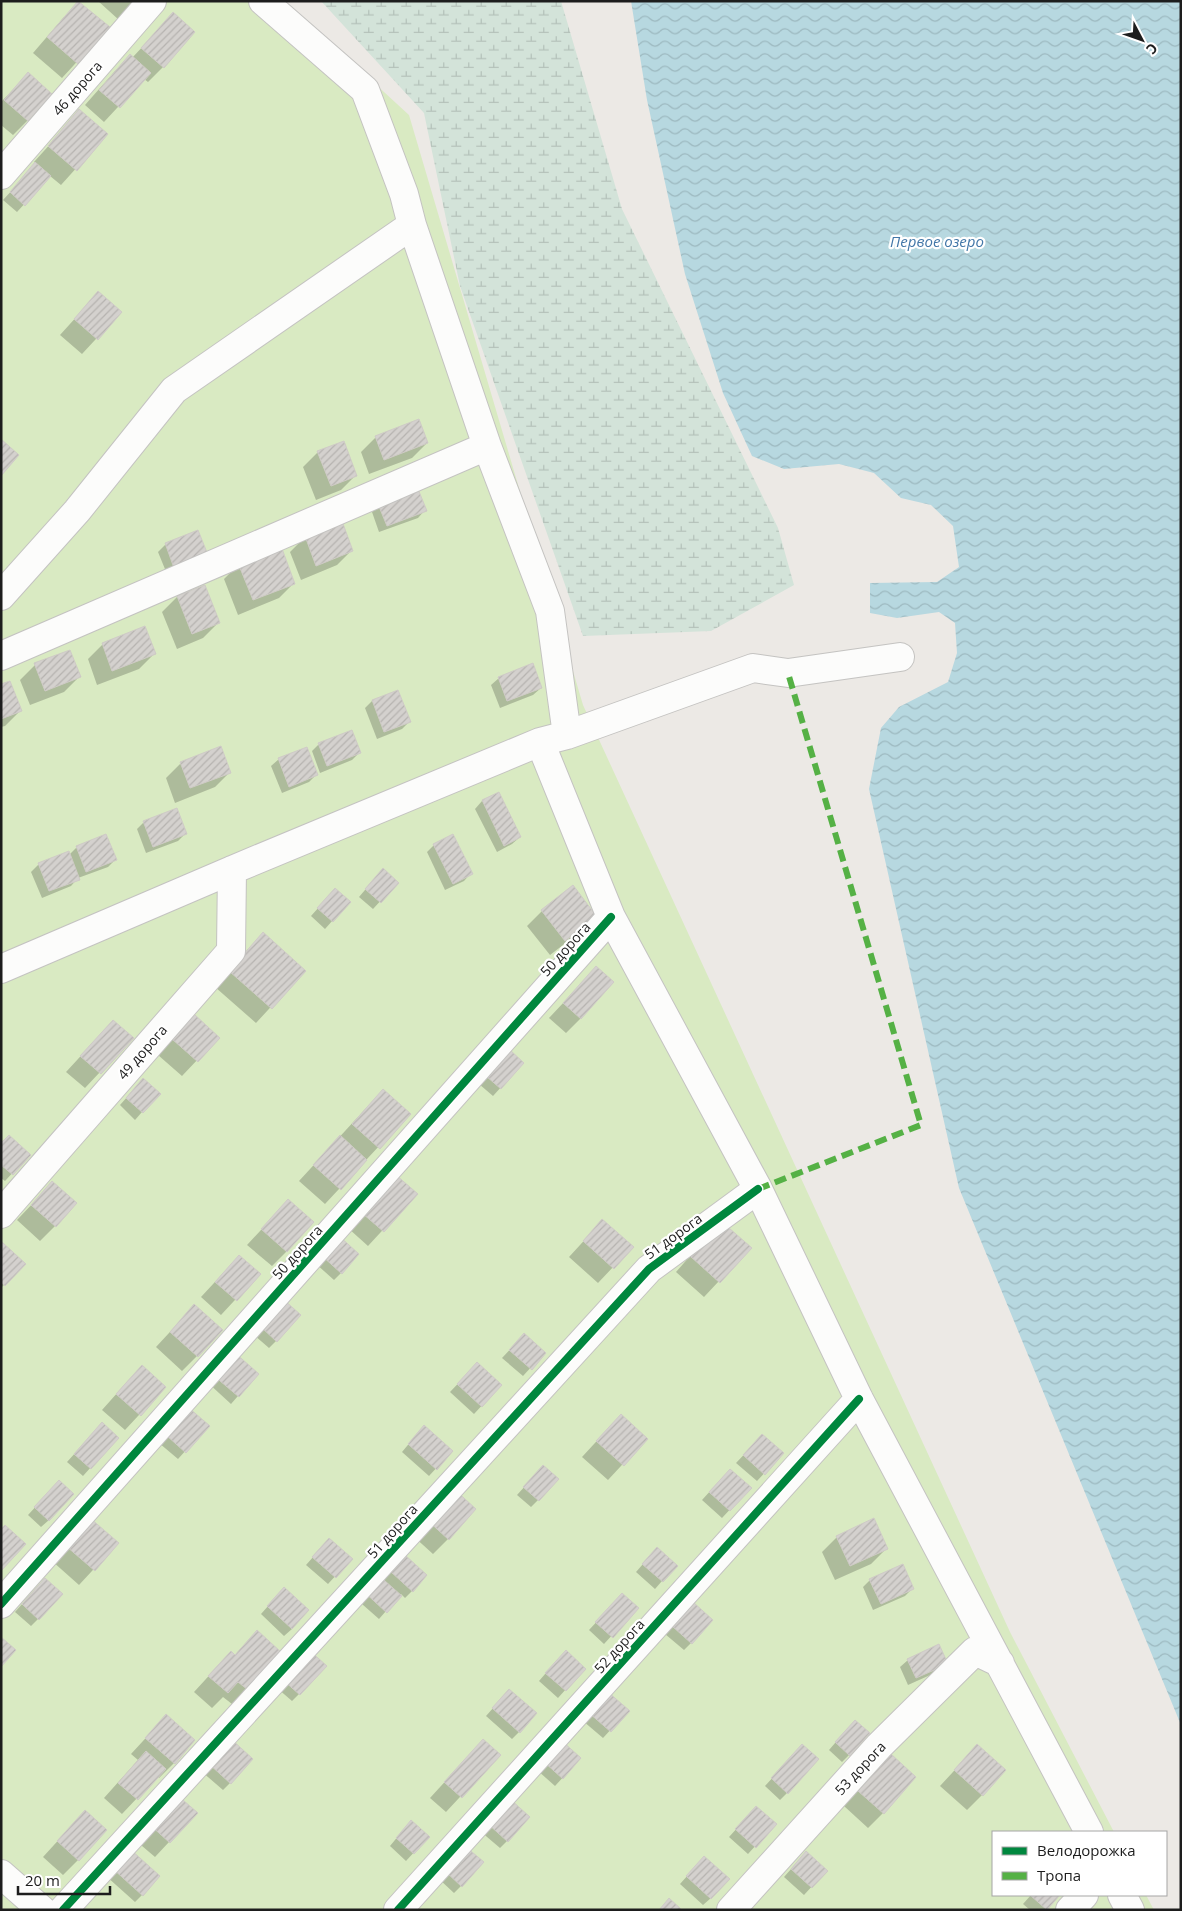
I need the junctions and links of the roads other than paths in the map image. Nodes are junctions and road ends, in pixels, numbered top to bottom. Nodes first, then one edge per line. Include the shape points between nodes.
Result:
1 (152, 1) edge
2 (263, 1) edge
3 (1, 175) edge
4 (412, 226) junction
5 (487, 446) junction
6 (1, 596) edge
7 (1, 656) edge
8 (900, 657) dead end
9 (567, 735) junction
10 (540, 742) junction
11 (232, 870) junction
12 (611, 917) junction
13 (1, 969) edge
14 (758, 1189) junction
15 (1, 1214) edge
16 (859, 1399) junction
17 (1, 1604) edge
18 (1000, 1663) junction
19 (1088, 1831) edge
20 (1, 1874) edge
21 (1083, 1896) edge
22 (1123, 1896) edge
23 (42, 1910) edge
24 (63, 1910) edge
25 (398, 1910) edge
26 (731, 1910) edge
27 (1070, 1910) edge
28 (1130, 1910) edge

1 - 3 street, 46 дорога
2 - 4 street via 365,90 404,194
4 - 5 street
4 - 6 street via 174,390 77,511
5 - 7 street
5 - 9 street via 550,611
8 - 9 street via 788,673 753,668
9 - 10 street
10 - 11 street
10 - 12 street
11 - 13 street
11 - 15 street, 49 дорога via 230,950
12 - 14 street
12 - 17 street, 50 дорога
14 - 16 street
14 - 24 street, 51 дорога via 649,1269
16 - 18 street
16 - 25 street, 52 дорога
18 - 19 street
18 - 26 street, 53 дорога via 975,1651 879,1746
20 - 23 street
21 - 27 street
22 - 28 street

